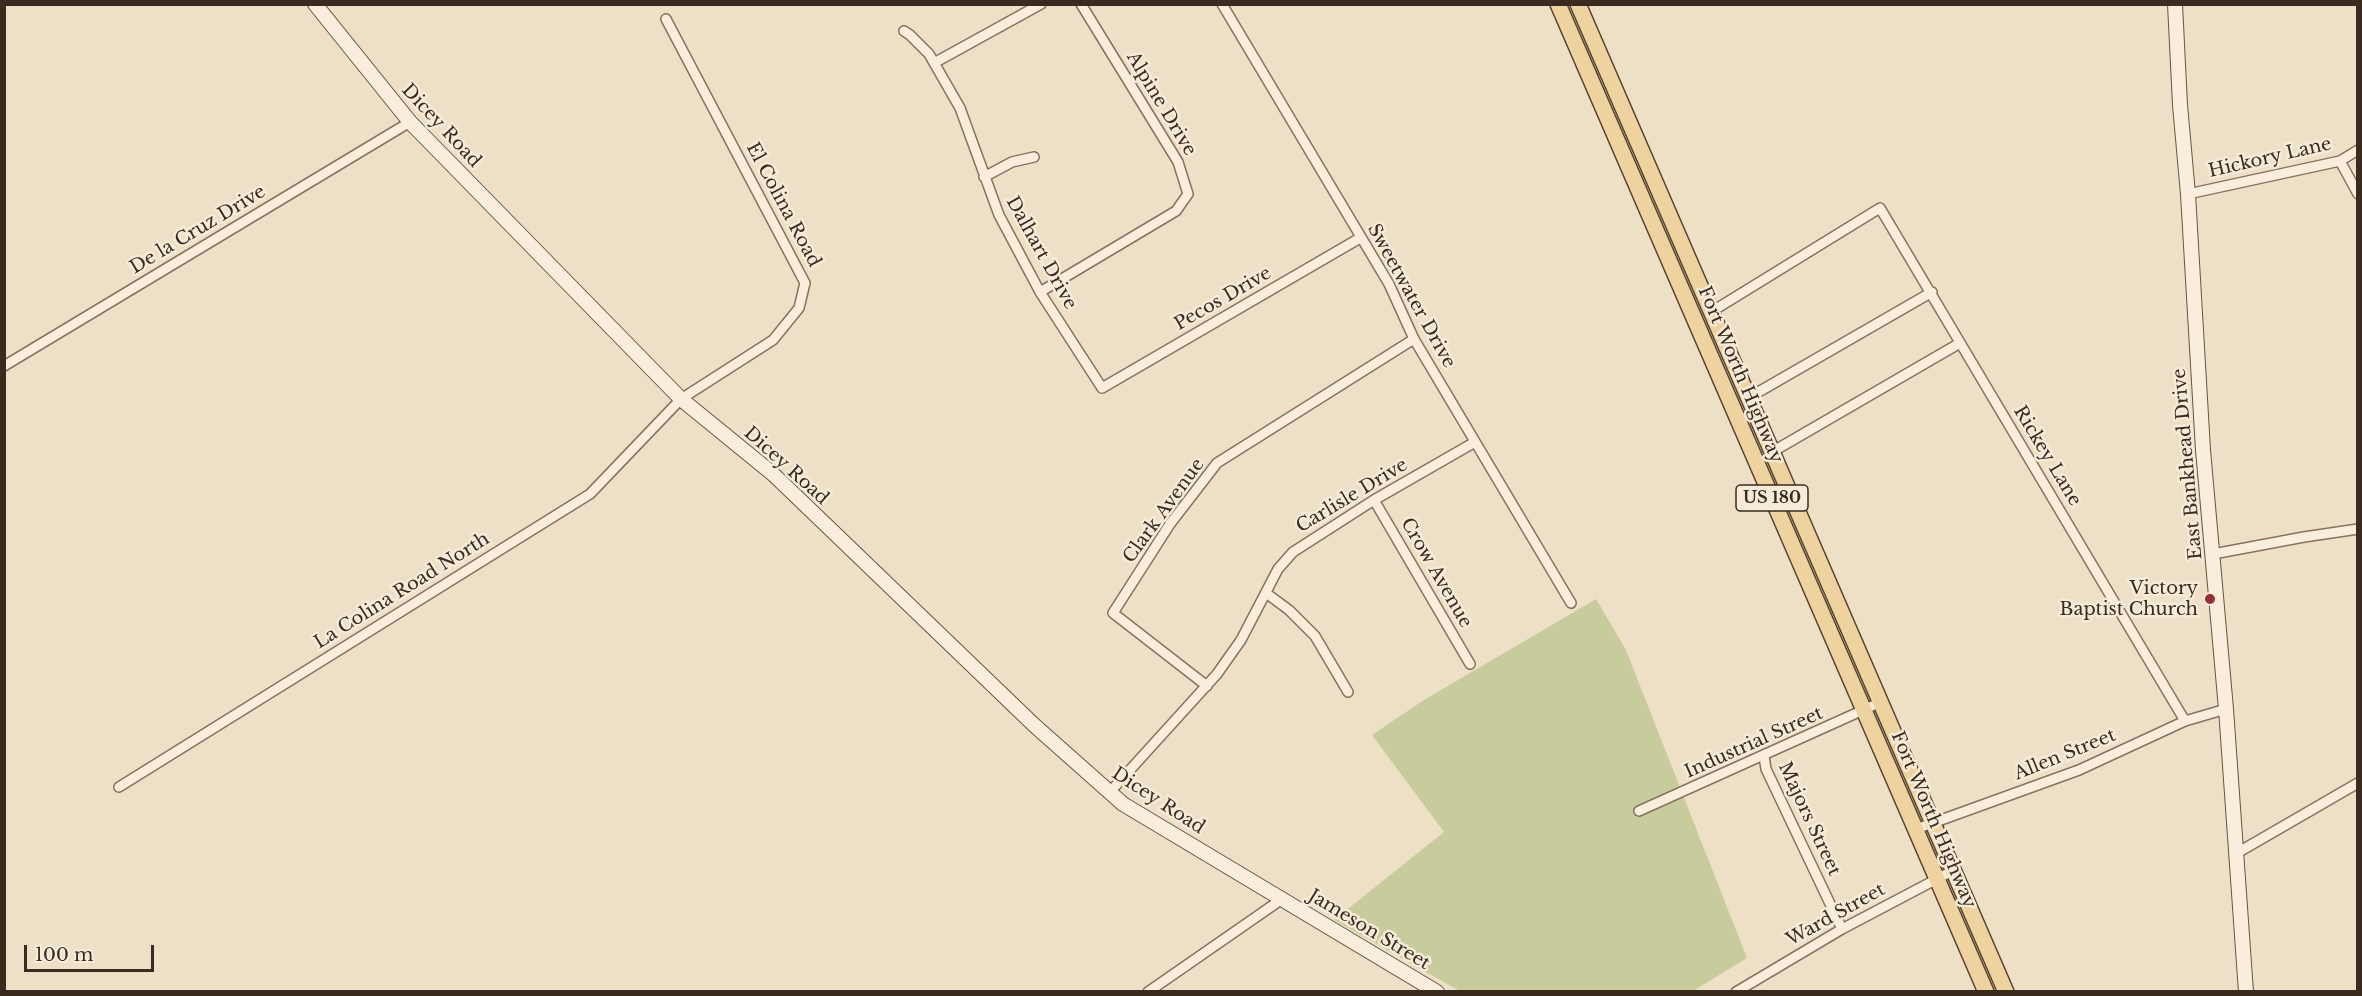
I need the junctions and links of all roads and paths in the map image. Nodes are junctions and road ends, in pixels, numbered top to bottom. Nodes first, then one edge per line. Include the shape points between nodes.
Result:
1 (315, 4) edge
2 (1041, 4) edge
3 (1081, 4) edge
4 (1222, 4) edge
5 (1558, 4) edge
6 (1578, 4) edge
7 (2175, 4) edge
8 (666, 20) dead end
9 (904, 31) dead end
10 (934, 63) junction
11 (1620, 101) junction
12 (1603, 109) junction
13 (410, 122) junction
14 (2358, 150) edge
15 (1034, 157) dead end
16 (2340, 161) junction
17 (984, 177) junction
18 (2188, 194) junction
19 (2358, 194) edge
20 (1360, 238) junction
21 (1040, 292) junction
22 (1932, 292) junction
23 (1711, 312) junction
24 (1414, 339) junction
25 (1960, 343) junction
26 (1731, 357) junction
27 (1714, 364) junction
28 (4, 366) edge
29 (1102, 388) joint
30 (1748, 398) junction
31 (681, 399) junction
32 (1475, 442) junction
33 (1772, 452) junction
34 (1374, 500) junction
35 (1796, 507) junction
36 (1779, 515) junction
37 (2358, 529) edge
38 (2213, 554) junction
39 (1266, 593) junction
40 (1571, 603) dead end
41 (1470, 664) dead end
42 (1207, 686) junction
43 (1348, 692) dead end
44 (1881, 702) junction
45 (2226, 709) junction
46 (1865, 711) junction
47 (2186, 721) junction
48 (1764, 756) junction
49 (2358, 783) edge
50 (119, 787) dead end
51 (1109, 793) junction
52 (1639, 812) dead end
53 (1933, 822) junction
54 (1916, 830) junction
55 (2237, 853) junction
56 (1954, 870) junction
57 (1937, 878) junction
58 (1282, 899) junction
59 (1842, 928) junction
60 (1148, 992) edge
61 (1437, 992) edge
62 (1736, 992) edge
63 (1986, 992) edge
64 (2006, 992) edge
65 (2246, 992) edge

1 - 13 street, Dicey Road
2 - 10 street
3 - 21 street, Alpine Drive via 1178,162 1188,194 1176,211
4 - 20 street, Sweetwater Drive
5 - 12 main road, Fort Worth Highway / US 180
6 - 11 main road, Fort Worth Highway / US 180
7 - 18 street, East Bankhead Drive
8 - 31 street, El Colina Road via 805,283 799,308 773,340
9 - 10 street, Dalhart Drive
10 - 17 street, Dalhart Drive via 960,108
11 - 12 main road
11 - 23 main road, Fort Worth Highway / US 180
12 - 27 main road, Fort Worth Highway / US 180
13 - 28 street, De la Cruz Drive
13 - 31 street, Dicey Road
14 - 16 street, Hickory Lane
15 - 17 street via 1012,162
16 - 18 street, Hickory Lane
16 - 19 street
17 - 21 street, Dalhart Drive via 999,215
18 - 38 street, East Bankhead Drive
20 - 24 street, Sweetwater Drive via 1389,284
20 - 29 street, Pecos Drive
21 - 29 street, Dalhart Drive
22 - 23 street, Rickey Lane via 1880,208
22 - 25 street, Rickey Lane
22 - 30 street
23 - 26 main road, Fort Worth Highway / US 180
24 - 32 street, Sweetwater Drive
24 - 42 street, Clark Avenue via 1217,463 1170,524 1113,613
25 - 33 street
25 - 47 street, Rickey Lane
26 - 27 main road
26 - 30 main road, Fort Worth Highway / US 180
27 - 36 main road, Fort Worth Highway / US 180
30 - 33 main road, Fort Worth Highway / US 180
31 - 50 street, La Colina Road North via 590,494
31 - 51 street, Dicey Road via 772,474
32 - 34 street, Carlisle Drive
32 - 40 street, Sweetwater Drive
33 - 35 main road, Fort Worth Highway / US 180
34 - 39 street, Carlisle Drive via 1293,552 1278,569
34 - 41 street, Crow Avenue
35 - 36 main road
35 - 44 main road, Fort Worth Highway / US 180
36 - 46 main road, Fort Worth Highway / US 180
37 - 38 street
38 - 45 street, East Bankhead Drive
39 - 42 street, Carlisle Drive via 1241,640
39 - 43 street via 1315,636
42 - 51 street, Carlisle Drive
44 - 46 street, Industrial Street
44 - 53 main road, Fort Worth Highway / US 180
45 - 47 street, Allen Street
45 - 55 street, East Bankhead Drive
46 - 48 street, Industrial Street
46 - 54 main road, Fort Worth Highway / US 180
47 - 53 street, Allen Street via 2079,770
48 - 52 street, Industrial Street
48 - 59 street, Majors Street via 1766,769
49 - 55 street
51 - 58 street, Dicey Road
53 - 54 street, Allen Street
53 - 56 main road, Fort Worth Highway / US 180
54 - 57 main road, Fort Worth Highway / US 180
55 - 65 street, East Bankhead Drive
56 - 57 street, Ward Street
56 - 64 main road, Fort Worth Highway / US 180
57 - 59 street, Ward Street
57 - 63 main road, Fort Worth Highway / US 180
58 - 60 street
58 - 61 street, Jameson Street
59 - 62 street, Ward Street

